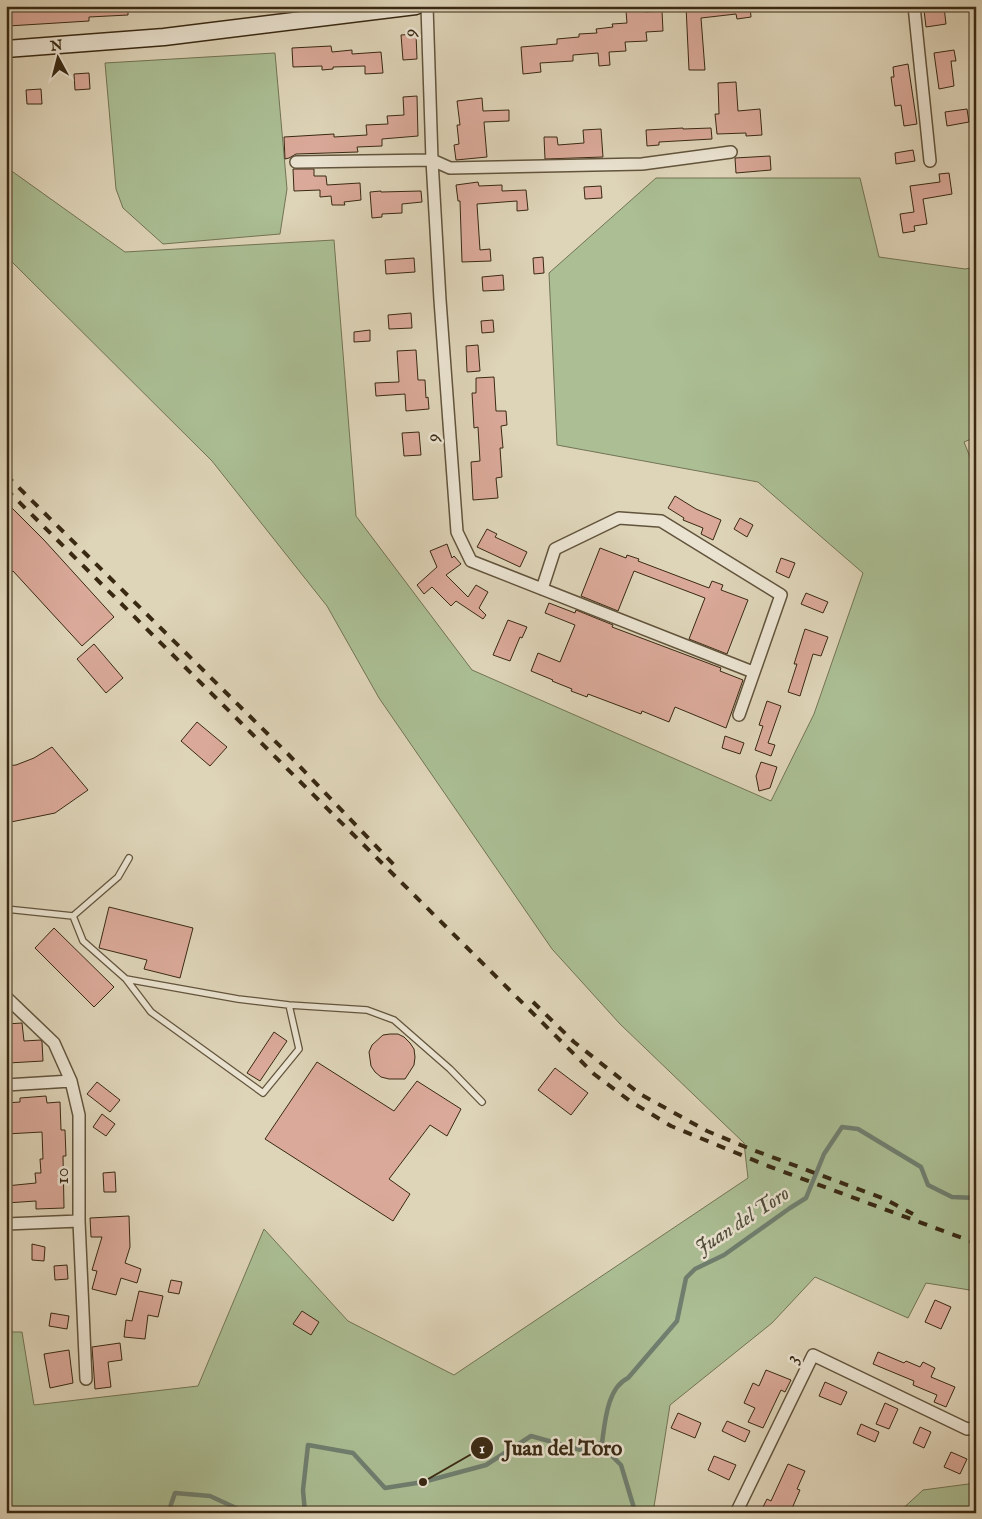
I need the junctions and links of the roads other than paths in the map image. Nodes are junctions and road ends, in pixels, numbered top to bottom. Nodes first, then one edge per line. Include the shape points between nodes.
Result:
1 (416, 6) edge
2 (427, 6) edge
3 (914, 6) edge
4 (6, 49) edge
5 (731, 152) dead end
6 (432, 160) junction
7 (930, 161) dead end
8 (296, 162) dead end
9 (542, 589) junction
10 (753, 672) junction
11 (739, 715) dead end
12 (129, 858) dead end
13 (6, 909) edge
14 (73, 916) junction
15 (126, 979) junction
16 (6, 997) edge
17 (289, 1005) junction
18 (72, 1082) junction
19 (6, 1085) edge
20 (482, 1102) dead end
21 (80, 1220) junction
22 (6, 1224) edge
23 (86, 1379) dead end
24 (976, 1428) edge
25 (736, 1513) edge

1 - 4 street via 164,37
2 - 6 street, 9
3 - 7 street
5 - 6 street via 642,164 450,168
6 - 8 street
6 - 9 street, 9 via 457,532 471,561
9 - 10 street, 9
9 - 10 street via 554,548 619,518 661,521 781,595
10 - 11 street
12 - 14 lane via 118,877
13 - 14 lane
14 - 15 lane via 83,941
15 - 17 lane
15 - 17 lane via 151,1012 263,1094 299,1049
16 - 18 street, 10 via 54,1043
17 - 20 lane via 367,1010 394,1020
18 - 19 street
18 - 21 street, 10 via 79,1115
21 - 22 street
21 - 23 street, 10
24 - 25 street, 3 via 967,1428 812,1355

